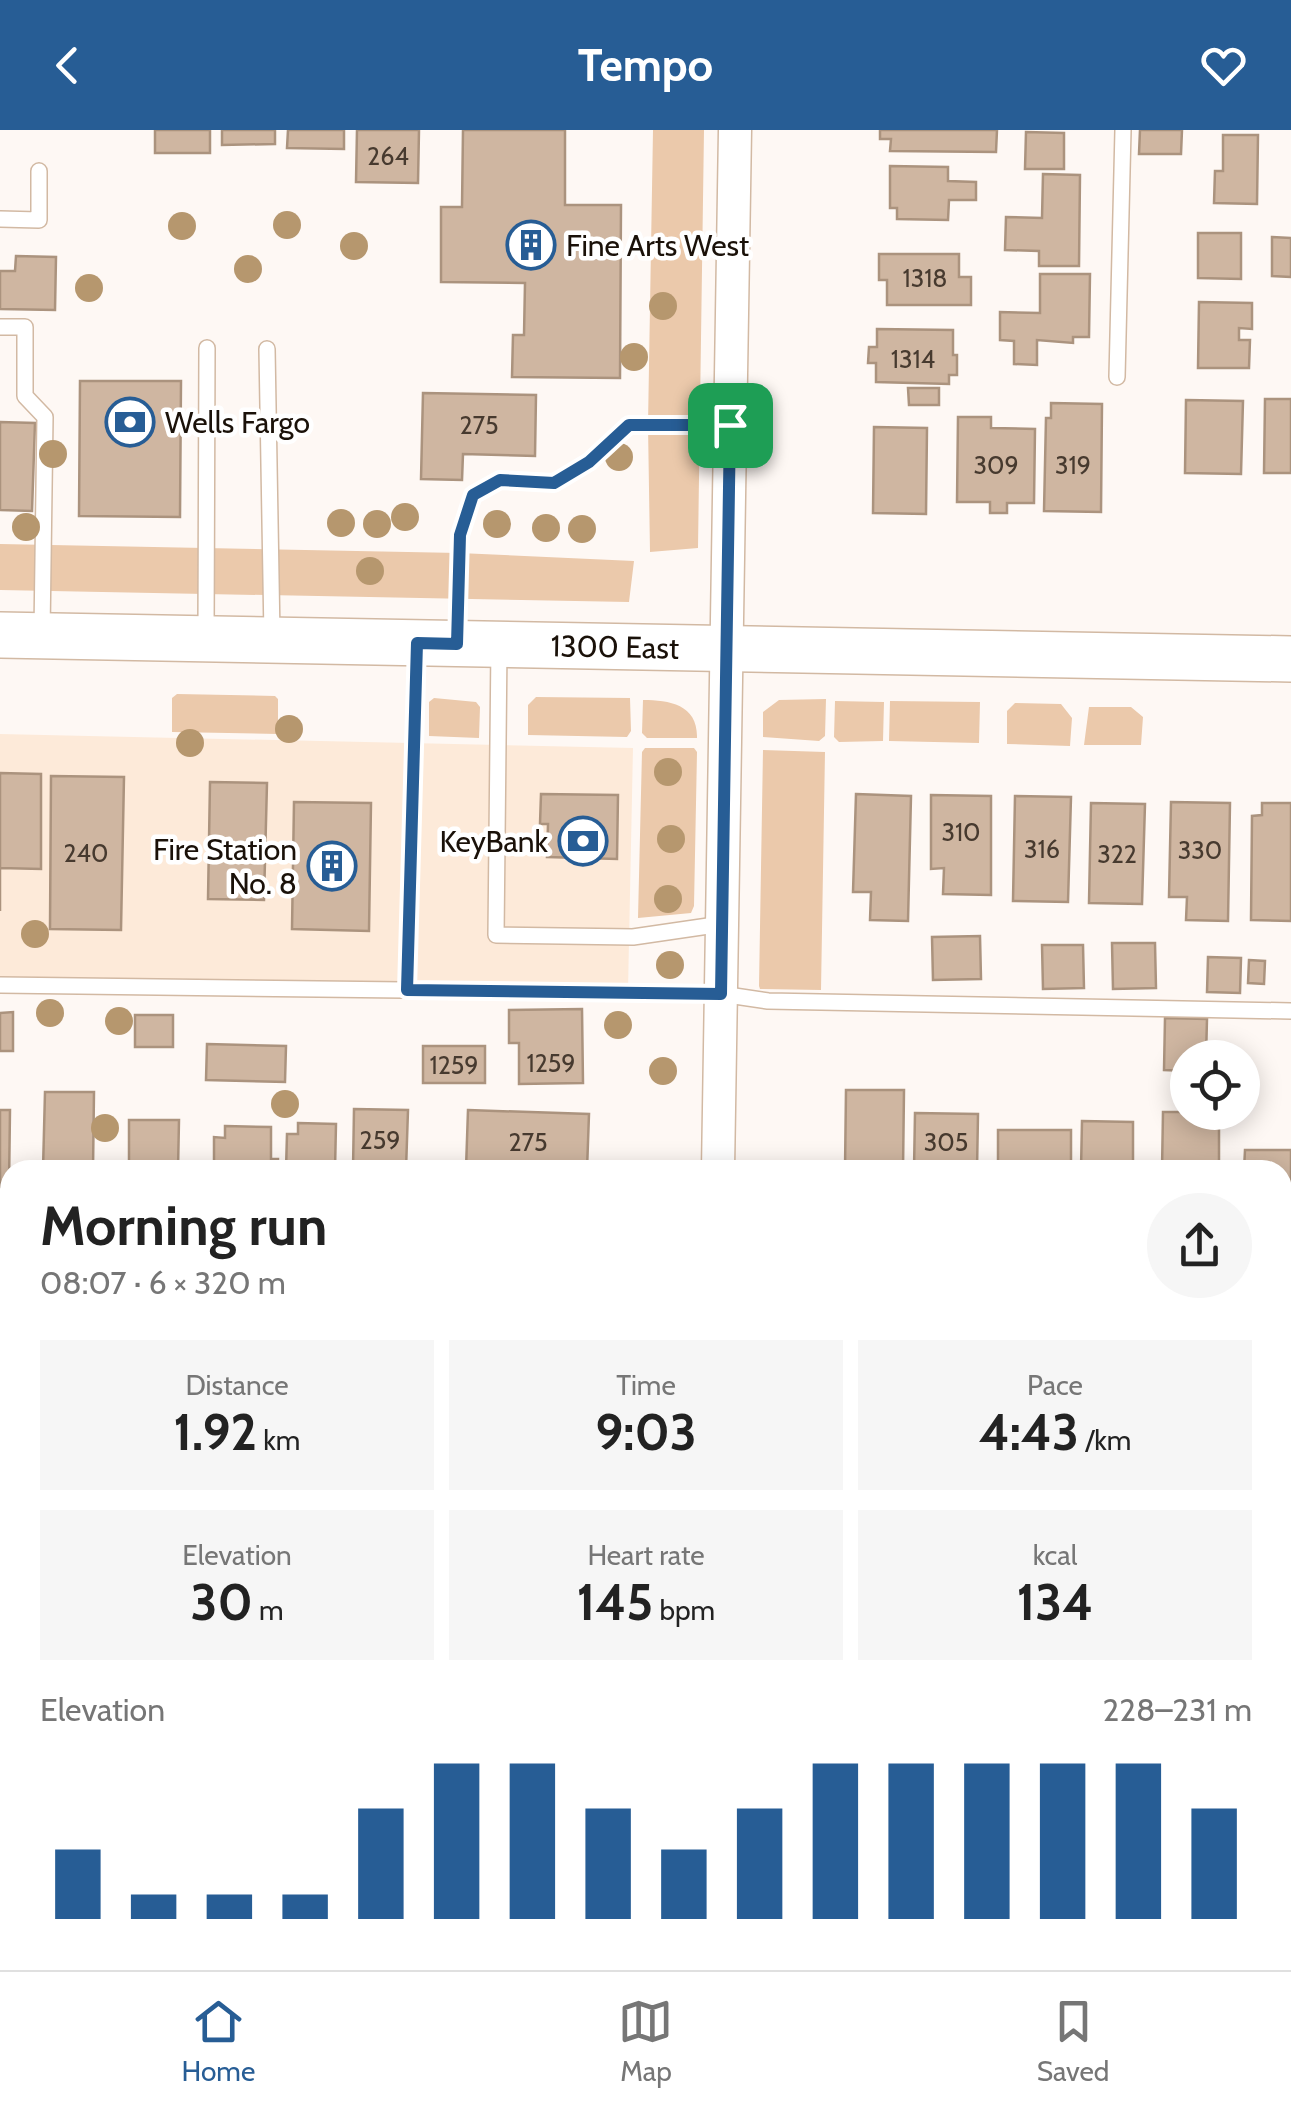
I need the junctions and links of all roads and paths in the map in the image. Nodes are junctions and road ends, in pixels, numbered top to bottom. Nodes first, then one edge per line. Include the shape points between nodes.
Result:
1 (735, 130) edge
2 (1123, 130) edge
3 (39, 171) dead end
4 (0, 219) edge
5 (0, 327) edge
6 (207, 348) dead end
7 (267, 348) dead end
8 (1117, 376) dead end
9 (730, 425) junction
10 (21, 635) edge
11 (206, 639) junction
12 (272, 640) junction
13 (458, 644) junction
14 (726, 650) junction
15 (1291, 658) edge
16 (722, 924) junction
17 (0, 986) edge
18 (407, 990) junction
19 (721, 994) junction
20 (1291, 1011) edge
21 (718, 1160) edge

1 - 9 street
2 - 8 lane
3 - 4 lane via 39,220
5 - 10 lane via 24,328 25,396 45,416
6 - 11 lane
7 - 12 lane
9 - 13 lane via 629,425 554,483 500,480 473,495 460,535
9 - 14 street
10 - 11 main road, 1300 East
11 - 12 main road, 1300 East
12 - 13 main road, 1300 East
13 - 14 main road, 1300 East
13 - 16 lane via 496,935 632,937
13 - 18 lane
14 - 15 main road, 1300 East
14 - 16 street
16 - 19 street
17 - 18 lane
18 - 19 lane
19 - 20 lane
19 - 21 street

